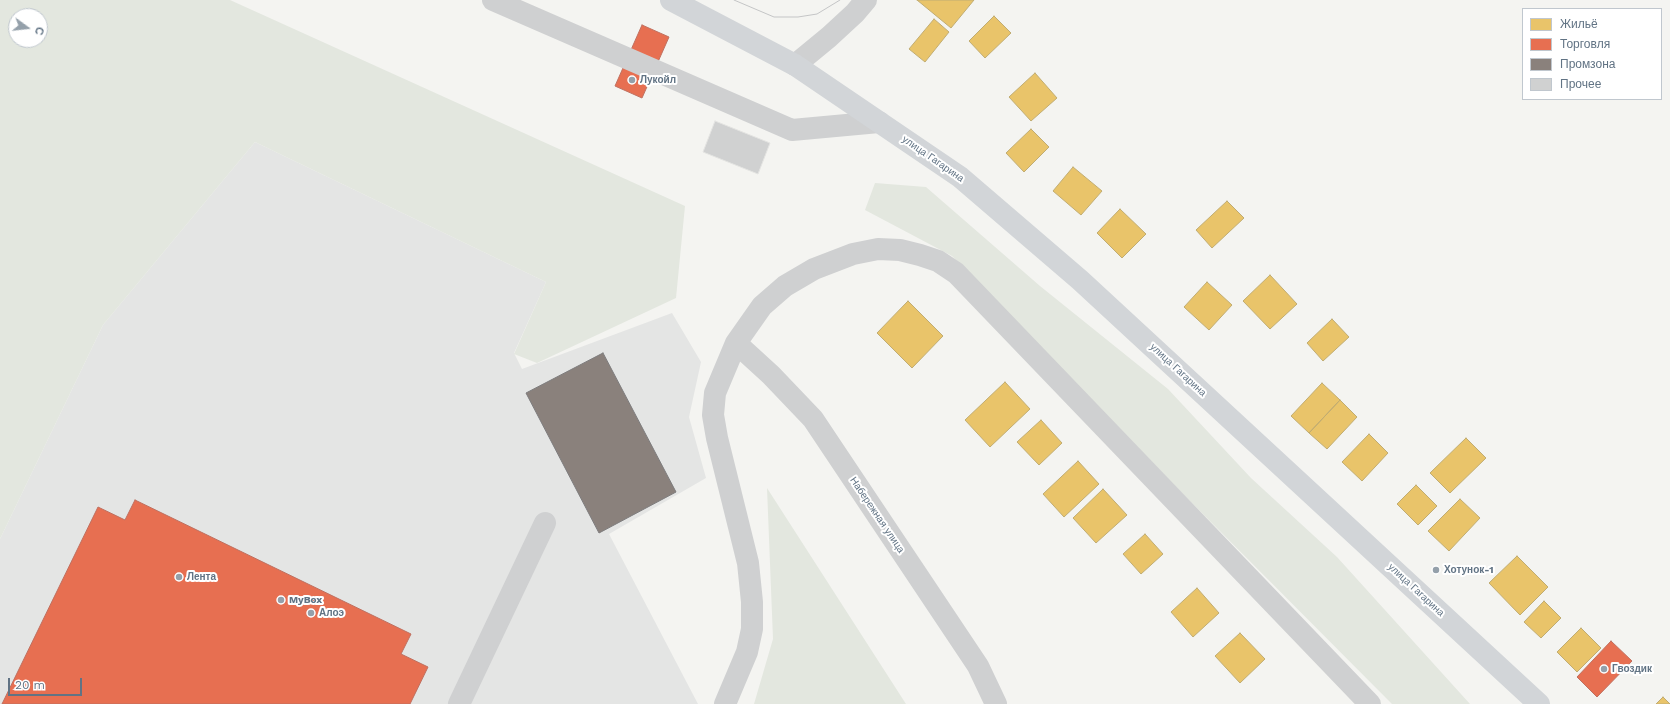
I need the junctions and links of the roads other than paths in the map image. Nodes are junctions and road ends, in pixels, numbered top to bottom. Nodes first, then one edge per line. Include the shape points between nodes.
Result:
1 (493, 0) edge
2 (671, 0) edge
3 (866, 0) edge
4 (795, 65) junction
5 (879, 122) junction
6 (736, 343) junction
7 (545, 523) dead end
8 (459, 704) edge
9 (725, 704) edge
10 (996, 704) edge
11 (1370, 704) edge
12 (1538, 704) edge

1 - 5 street via 792,130
2 - 4 main road, улица Гагарина
3 - 4 street via 830,37
4 - 5 main road, улица Гагарина
5 - 12 main road, улица Гагарина via 960,177 1080,280
6 - 9 street via 715,393 713,415 748,563 752,629 747,652
6 - 10 street, Набережная улица via 771,375 813,420 978,666
6 - 11 street via 762,306 785,286 820,267 853,254 878,250 900,250 938,261 956,273 978,294
7 - 8 street

